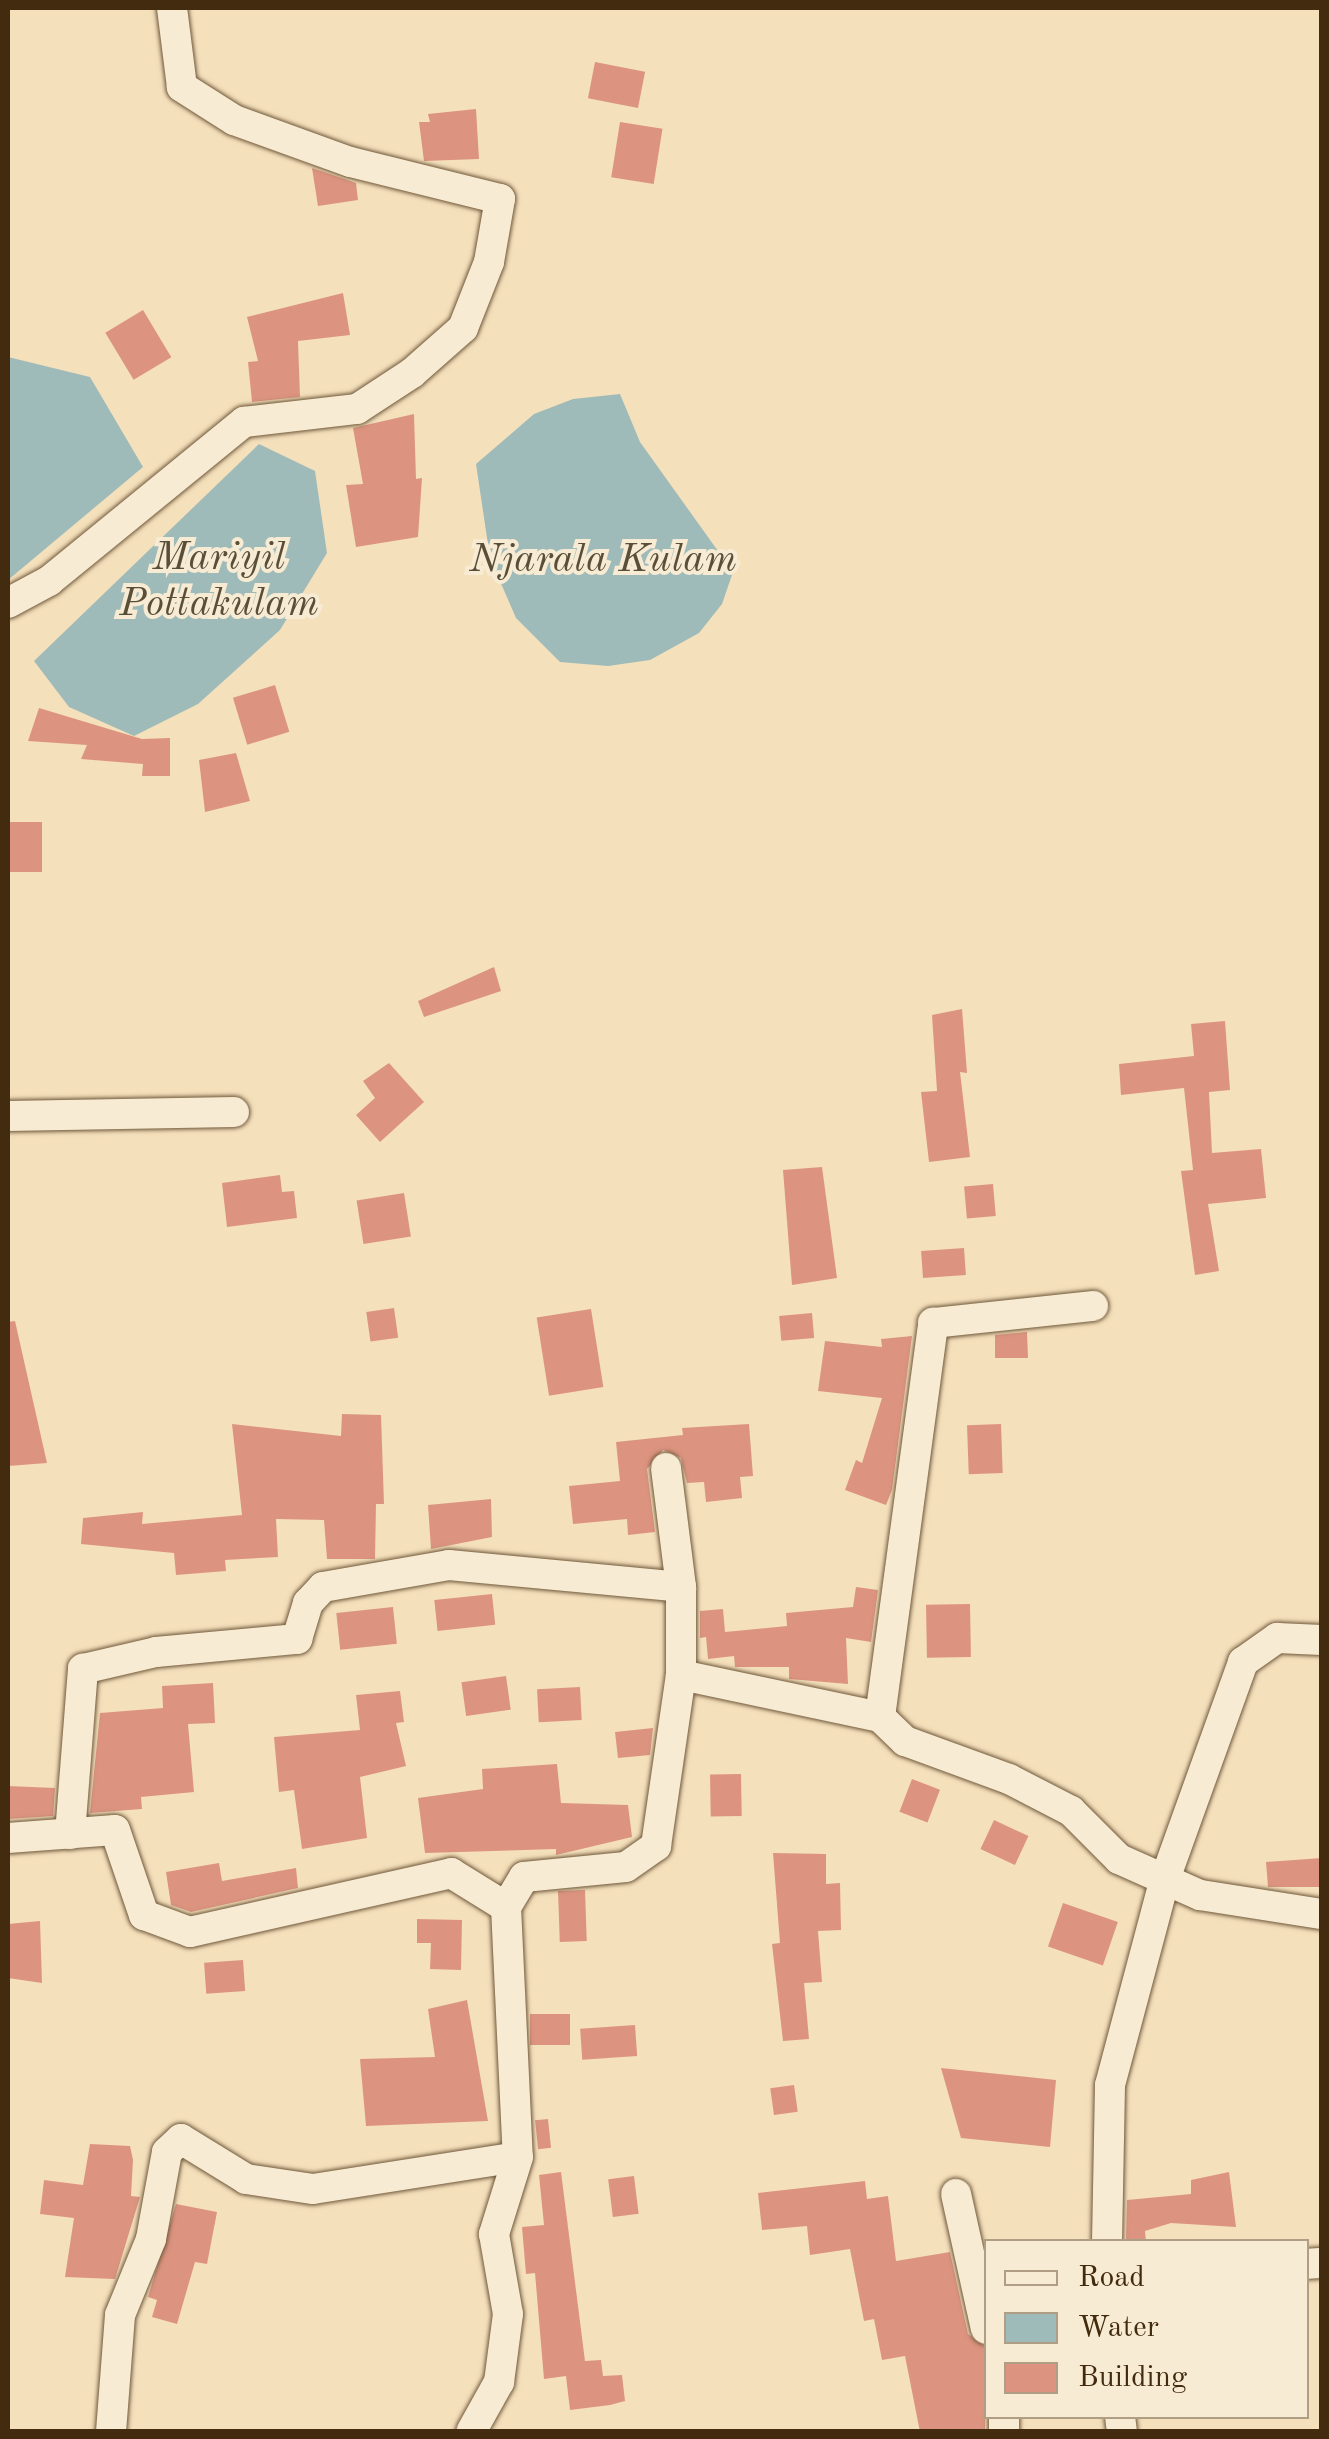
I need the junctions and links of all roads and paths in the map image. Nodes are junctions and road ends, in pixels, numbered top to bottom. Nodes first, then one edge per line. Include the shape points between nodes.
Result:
1 (172, 8) edge
2 (8, 603) edge
3 (234, 1112) dead end
4 (8, 1116) edge
5 (1093, 1306) dead end
6 (666, 1468) dead end
7 (681, 1587) junction
8 (1322, 1640) edge
9 (680, 1675) junction
10 (880, 1717) junction
11 (70, 1834) junction
12 (8, 1838) edge
13 (1165, 1879) junction
14 (506, 1907) junction
15 (1322, 1914) edge
16 (518, 2157) junction
17 (956, 2194) dead end
18 (1108, 2239) edge
19 (984, 2320) edge
20 (489, 2400) junction
21 (111, 2432) edge
22 (471, 2432) edge
23 (501, 2432) edge

1 - 2 street via 182,87 234,120 350,162 500,199 489,262 464,328 412,373 356,408 244,422 49,580
3 - 4 street
5 - 10 street via 933,1323
6 - 7 street
7 - 9 street
7 - 11 street via 449,1565 323,1586 308,1604 297,1640 156,1652 83,1669
8 - 13 street via 1277,1638 1243,1662
9 - 10 street
9 - 14 street via 656,1846 626,1866 524,1877
10 - 13 street via 905,1741 1009,1778 1071,1812 1119,1858
11 - 12 street
11 - 14 street via 114,1830 144,1915 190,1932 451,1873
13 - 15 street via 1200,1895
13 - 18 street via 1110,2085
14 - 16 street
16 - 20 street via 494,2234 508,2314 499,2382
16 - 21 street via 314,2189 246,2179 181,2140 167,2152 151,2238 120,2315
17 - 19 street
20 - 22 street
20 - 23 street

